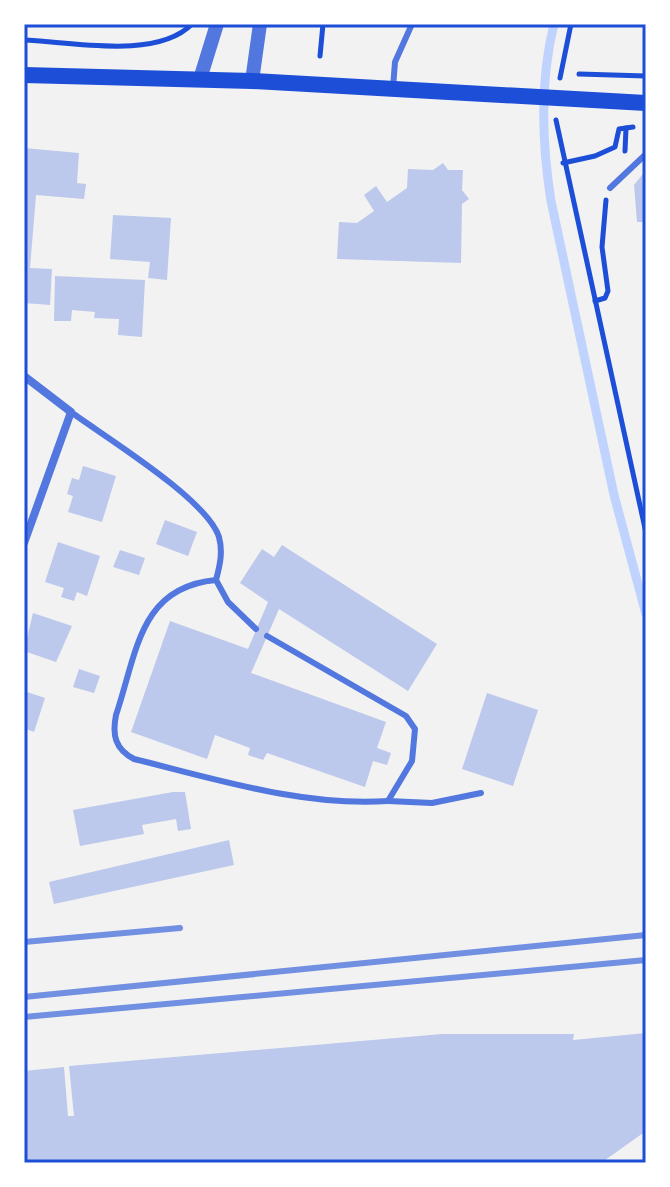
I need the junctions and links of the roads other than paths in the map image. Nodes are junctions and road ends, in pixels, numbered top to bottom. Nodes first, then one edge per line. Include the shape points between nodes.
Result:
1 (217, 24) edge
2 (260, 24) edge
3 (412, 24) edge
4 (24, 75) edge
5 (200, 79) junction
6 (252, 81) junction
7 (393, 88) junction
8 (646, 103) edge
9 (646, 154) edge
10 (610, 188) road end
11 (24, 376) edge
12 (71, 412) junction
13 (24, 543) edge
14 (216, 580) junction
15 (256, 629) dead end
16 (267, 636) dead end
17 (481, 793) dead end
18 (388, 801) junction

1 - 5 street
2 - 6 street
3 - 7 lane via 395,62
4 - 5 main road
5 - 6 main road
6 - 7 main road
7 - 8 main road
9 - 10 lane
11 - 12 street
12 - 13 street
12 - 14 lane via 209,519 222,556
14 - 15 lane via 228,602
14 - 18 lane via 183,586 151,614 116,715 118,747 134,759 254,787 363,803
16 - 18 lane via 406,716 415,729 412,761
17 - 18 lane via 432,803

